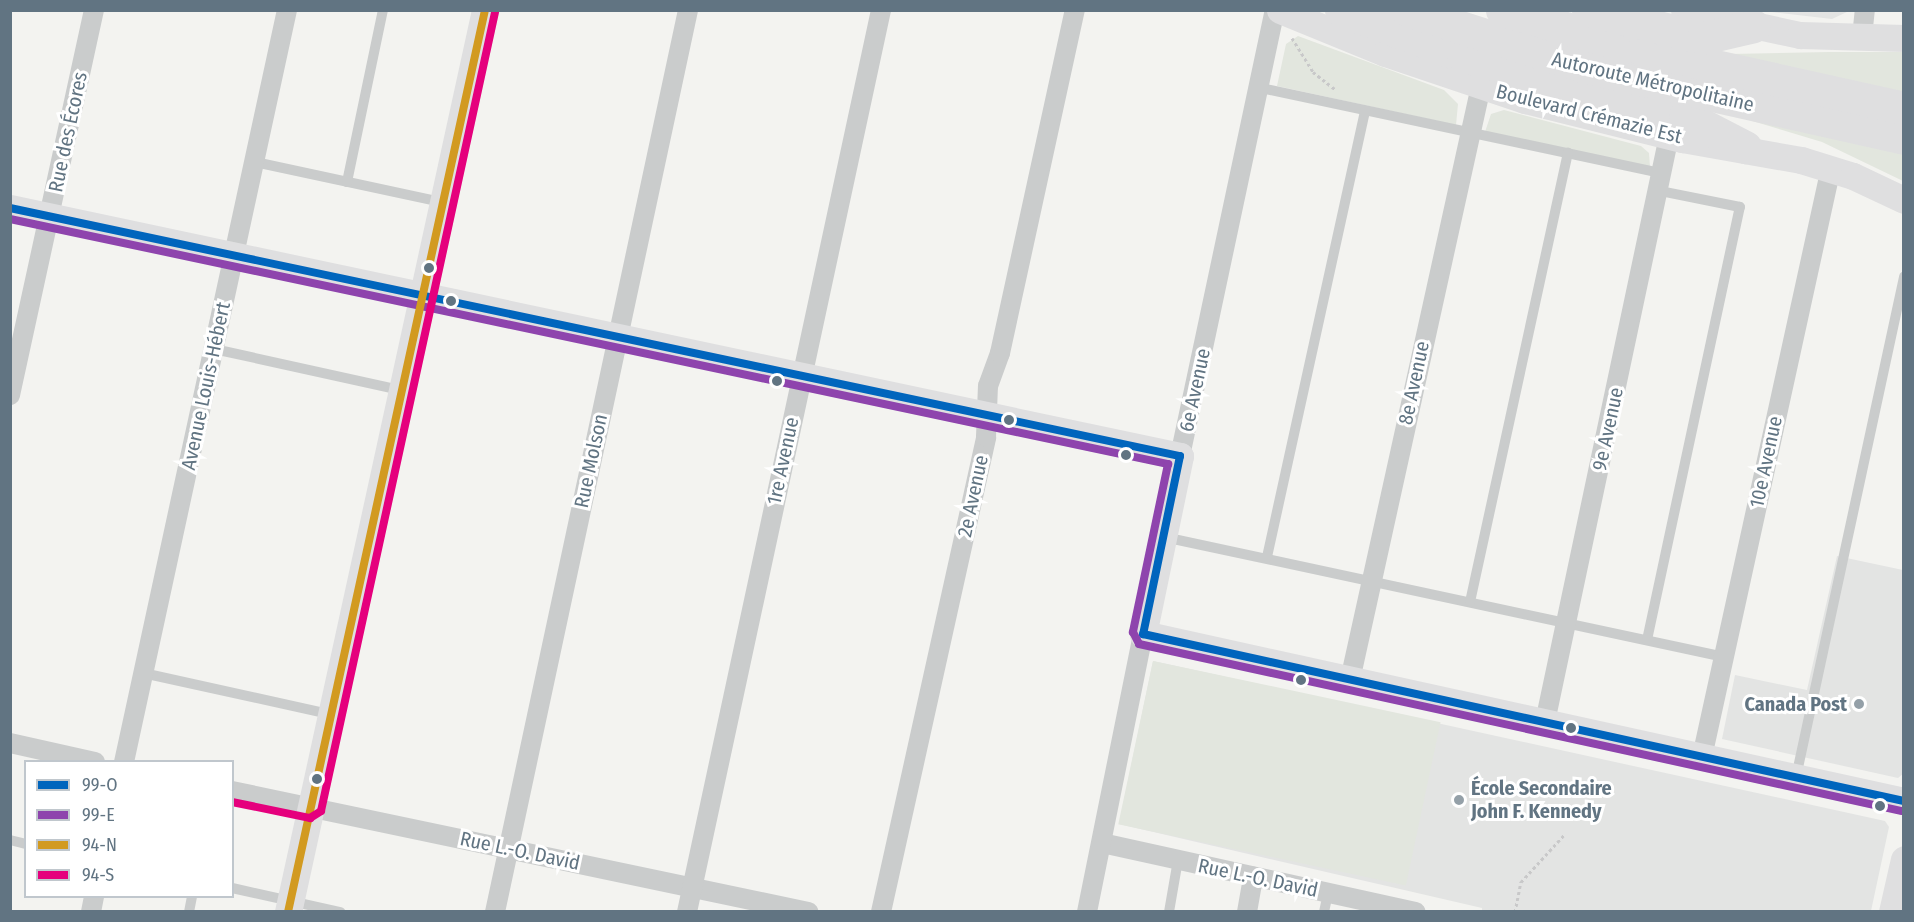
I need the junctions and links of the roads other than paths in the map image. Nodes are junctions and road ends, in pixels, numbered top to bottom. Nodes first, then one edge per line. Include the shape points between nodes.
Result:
1 (94, 10) edge
2 (287, 10) edge
3 (384, 10) edge
4 (485, 10) edge
5 (688, 10) edge
6 (881, 10) edge
7 (1075, 10) edge
8 (1275, 10) edge
9 (1280, 10) edge
10 (1341, 10) edge
11 (1407, 10) edge
12 (1502, 10) edge
13 (1588, 10) edge
14 (1865, 10) edge
15 (1693, 12) edge
16 (1754, 26) junction
17 (1862, 37) junction
18 (1904, 38) edge
19 (1481, 86) junction
20 (1261, 88) junction
21 (1904, 108) edge
22 (1365, 111) junction
23 (1470, 133) junction
24 (1669, 136) junction
25 (1904, 138) edge
26 (1745, 147) junction
27 (1568, 153) junction
28 (255, 162) junction
29 (1831, 168) junction
30 (347, 182) junction
31 (1661, 182) junction
32 (1904, 200) edge
33 (442, 202) junction
34 (10, 208) edge
35 (50, 216) junction
36 (234, 256) junction
37 (1904, 277) edge
38 (422, 297) junction
39 (618, 338) junction
40 (214, 350) junction
41 (801, 376) junction
42 (401, 390) junction
43 (10, 394) edge
44 (986, 413) junction
45 (1180, 456) junction
46 (1163, 537) junction
47 (1267, 557) junction
48 (1371, 580) junction
49 (1470, 602) junction
50 (1566, 623) junction
51 (1143, 634) junction
52 (1647, 640) junction
53 (1724, 657) junction
54 (143, 673) junction
55 (1350, 680) junction
56 (331, 714) junction
57 (1545, 722) junction
58 (10, 743) edge
59 (1702, 757) junction
60 (86, 760) edge
61 (124, 760) edge
62 (1796, 777) junction
63 (234, 791) edge
64 (1904, 801) edge
65 (311, 808) junction
66 (1102, 843) junction
67 (507, 848) junction
68 (1904, 859) edge
69 (1178, 860) junction
70 (1253, 877) junction
71 (692, 887) junction
72 (234, 889) edge
73 (1326, 902) edge
74 (289, 906) edge
75 (1406, 911) edge
76 (340, 912) edge
77 (495, 912) edge
78 (687, 912) edge
79 (808, 912) edge
80 (881, 912) edge
81 (1087, 912) edge
82 (1169, 912) edge
83 (1246, 912) edge
84 (1892, 912) edge

1 - 35 street, Rue des Écores
2 - 28 street, Avenue Louis-Hébert
3 - 30 lane
4 - 33 street
5 - 39 street, Rue Molson
6 - 41 street, 1re Avenue
7 - 44 street, 2e Avenue
8 - 20 street, 6e Avenue
9 - 19 street, Boulevard Crémazie Est
10 - 26 highway via 1463,56 1685,116
11 - 25 highway, Autoroute Métropolitaine via 1582,66
12 - 21 highway, Autoroute Métropolitaine via 1643,50
13 - 16 highway via 1703,38
14 - 17 street
15 - 16 street
16 - 17 street via 1800,35
17 - 18 street
19 - 23 street, 8e Avenue
19 - 24 street, Boulevard Crémazie Est
20 - 22 lane
20 - 45 street, 6e Avenue
22 - 23 lane
22 - 47 lane
23 - 27 lane
23 - 48 street, 8e Avenue
24 - 26 street, Boulevard Crémazie Est
24 - 31 street, 9e Avenue
26 - 29 street, Boulevard Crémazie Est
27 - 31 lane
27 - 49 lane
28 - 30 lane
28 - 36 street, Avenue Louis-Hébert
29 - 32 street, Boulevard Crémazie Est
29 - 53 street, 10e Avenue
30 - 33 lane
31 - 50 street, 9e Avenue
31 - 52 lane via 1740,207
33 - 38 street
34 - 35 street
35 - 36 street
35 - 43 street, Rue des Écores
36 - 38 street
36 - 40 street, Avenue Louis-Hébert
37 - 62 lane
38 - 39 street
38 - 42 street
39 - 41 street
39 - 67 street, Rue Molson
40 - 42 lane
40 - 54 street, Avenue Louis-Hébert
41 - 44 street
41 - 71 street, 1re Avenue
42 - 56 street
44 - 45 street
44 - 80 street, 2e Avenue via 986,437
45 - 46 street, 6e Avenue
46 - 47 lane
46 - 51 street, 6e Avenue
47 - 48 lane
48 - 49 lane
48 - 55 street, 8e Avenue
49 - 50 lane
50 - 52 lane
50 - 57 street, 9e Avenue
51 - 55 street
51 - 66 street, 6e Avenue
52 - 53 lane
53 - 59 street, 10e Avenue
54 - 56 lane
54 - 61 street, Avenue Louis-Hébert
55 - 57 street
56 - 65 street
57 - 59 street
58 - 60 street
59 - 62 street
62 - 64 street
63 - 65 street, Rue L.-O. David
65 - 67 street, Rue L.-O. David
65 - 74 street
66 - 69 street, Rue L.-O. David
66 - 81 street, 6e Avenue
67 - 71 street, Rue L.-O. David
67 - 77 street, Rue Molson
68 - 84 street
69 - 70 street, Rue L.-O. David
69 - 82 lane
70 - 73 street, Rue L.-O. David
70 - 83 street
71 - 78 street, 1re Avenue
71 - 79 street, Rue L.-O. David
72 - 74 lane
73 - 75 street, Rue L.-O. David
74 - 76 lane

